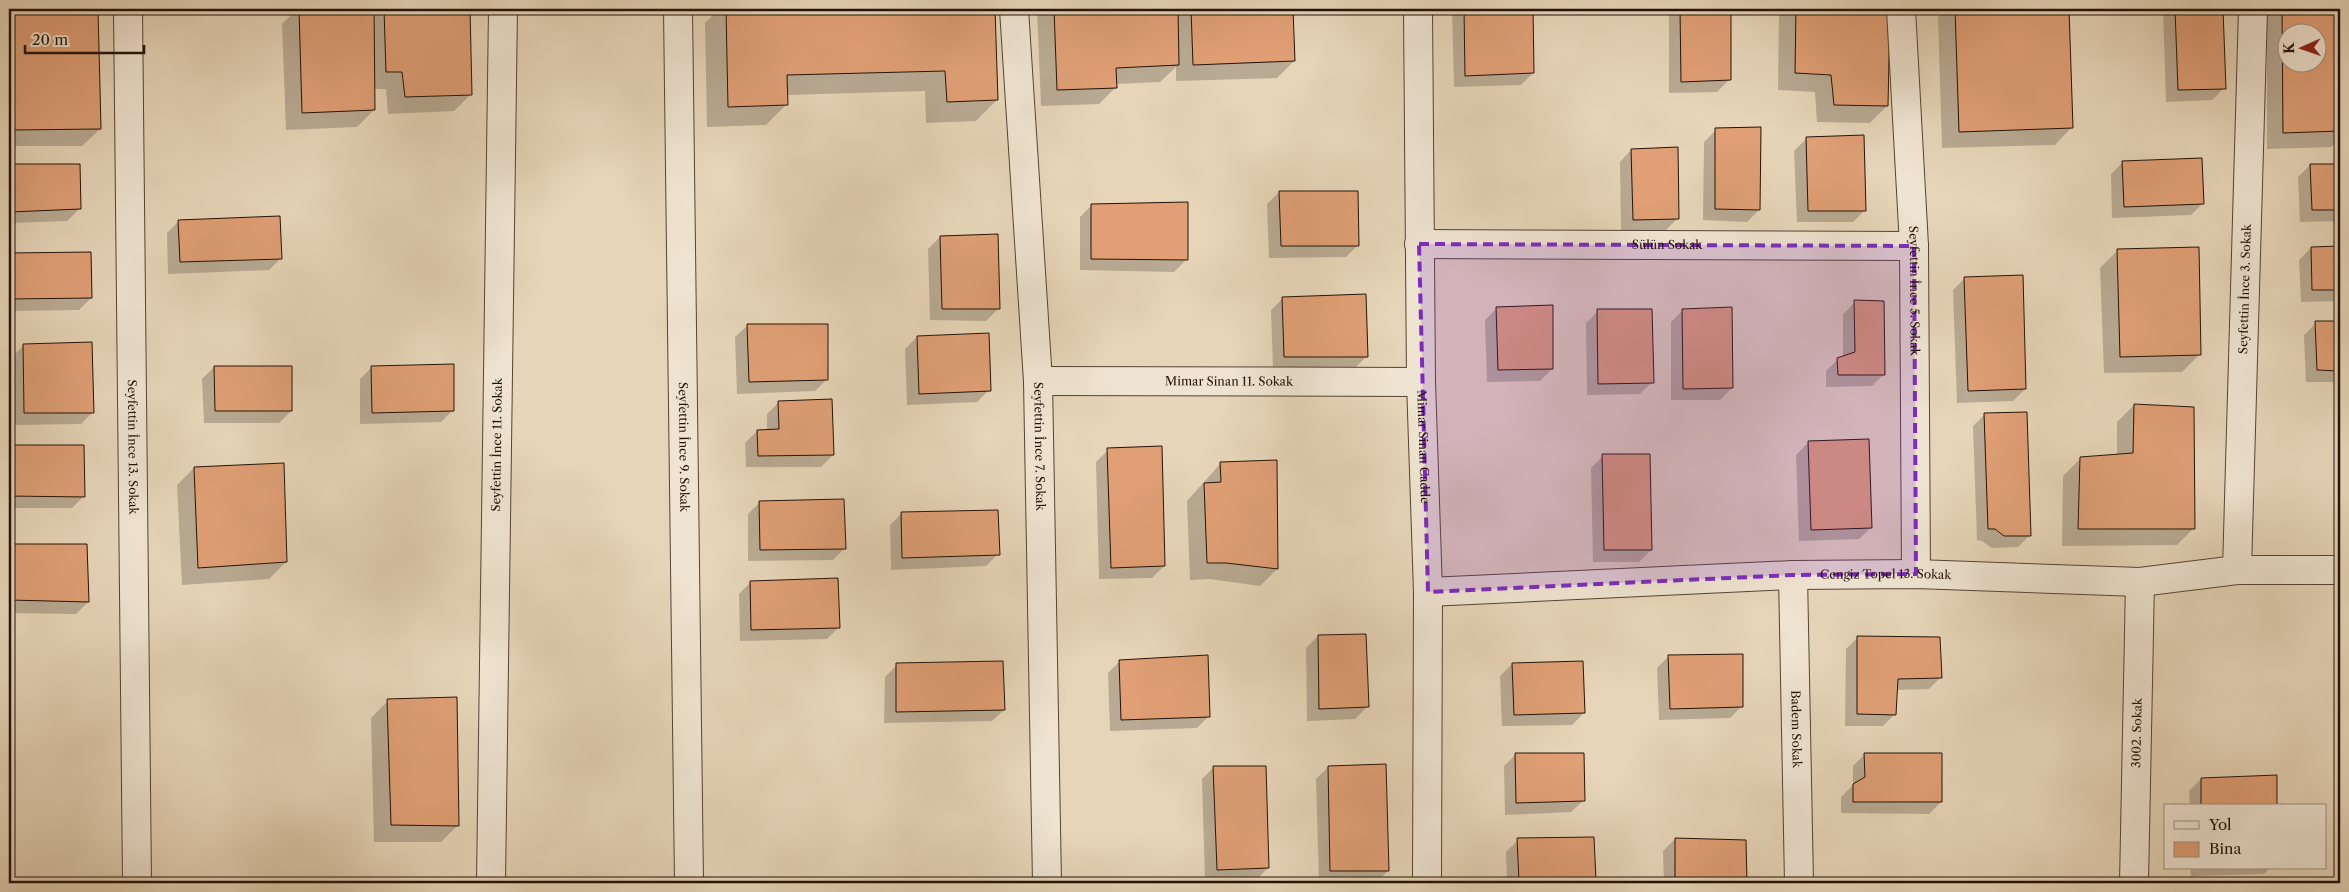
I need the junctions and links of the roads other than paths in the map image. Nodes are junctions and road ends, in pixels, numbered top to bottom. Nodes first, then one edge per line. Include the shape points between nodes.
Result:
1 (128, 9) edge
2 (503, 9) edge
3 (678, 9) edge
4 (1014, 9) edge
5 (1418, 9) edge
6 (1901, 9) edge
7 (2253, 9) edge
8 (1419, 244) junction
9 (1914, 246) junction
10 (1038, 381) junction
11 (1421, 382) junction
12 (2237, 570) junction
13 (2340, 570) edge
14 (1916, 574) junction
15 (1793, 575) junction
16 (2140, 582) junction
17 (1428, 592) junction
18 (136, 883) edge
19 (491, 883) edge
20 (689, 883) edge
21 (1047, 883) edge
22 (1427, 883) edge
23 (1798, 883) edge
24 (2134, 883) edge

1 - 18 street, Seyfettin İnce 13. Sokak
2 - 19 street, Seyfettin İnce 11. Sokak
3 - 20 street, Seyfettin İnce 9. Sokak
4 - 10 street, Seyfettin İnce 7. Sokak
5 - 8 street, Mimar Sinan Cadde
6 - 9 street, Seyfettin İnce 5. Sokak
7 - 12 street, Seyfettin İnce 3. Sokak
8 - 9 street, Sülün Sokak
8 - 11 street, Mimar Sinan Cadde
9 - 14 street, Seyfettin İnce 5. Sokak
10 - 11 street, Mimar Sinan 11. Sokak
10 - 21 street, Seyfettin İnce 7. Sokak
11 - 17 street, Mimar Sinan Cadde
12 - 13 street, Cengiz Topel 13. Sokak
12 - 16 street, Cengiz Topel 13. Sokak
14 - 15 street, Cengiz Topel 13. Sokak
14 - 16 street, Cengiz Topel 13. Sokak
15 - 17 street, Cengiz Topel 13. Sokak
15 - 23 street, Badem Sokak
16 - 24 street, 3002. Sokak
17 - 22 street, Mimar Sinan Cadde

